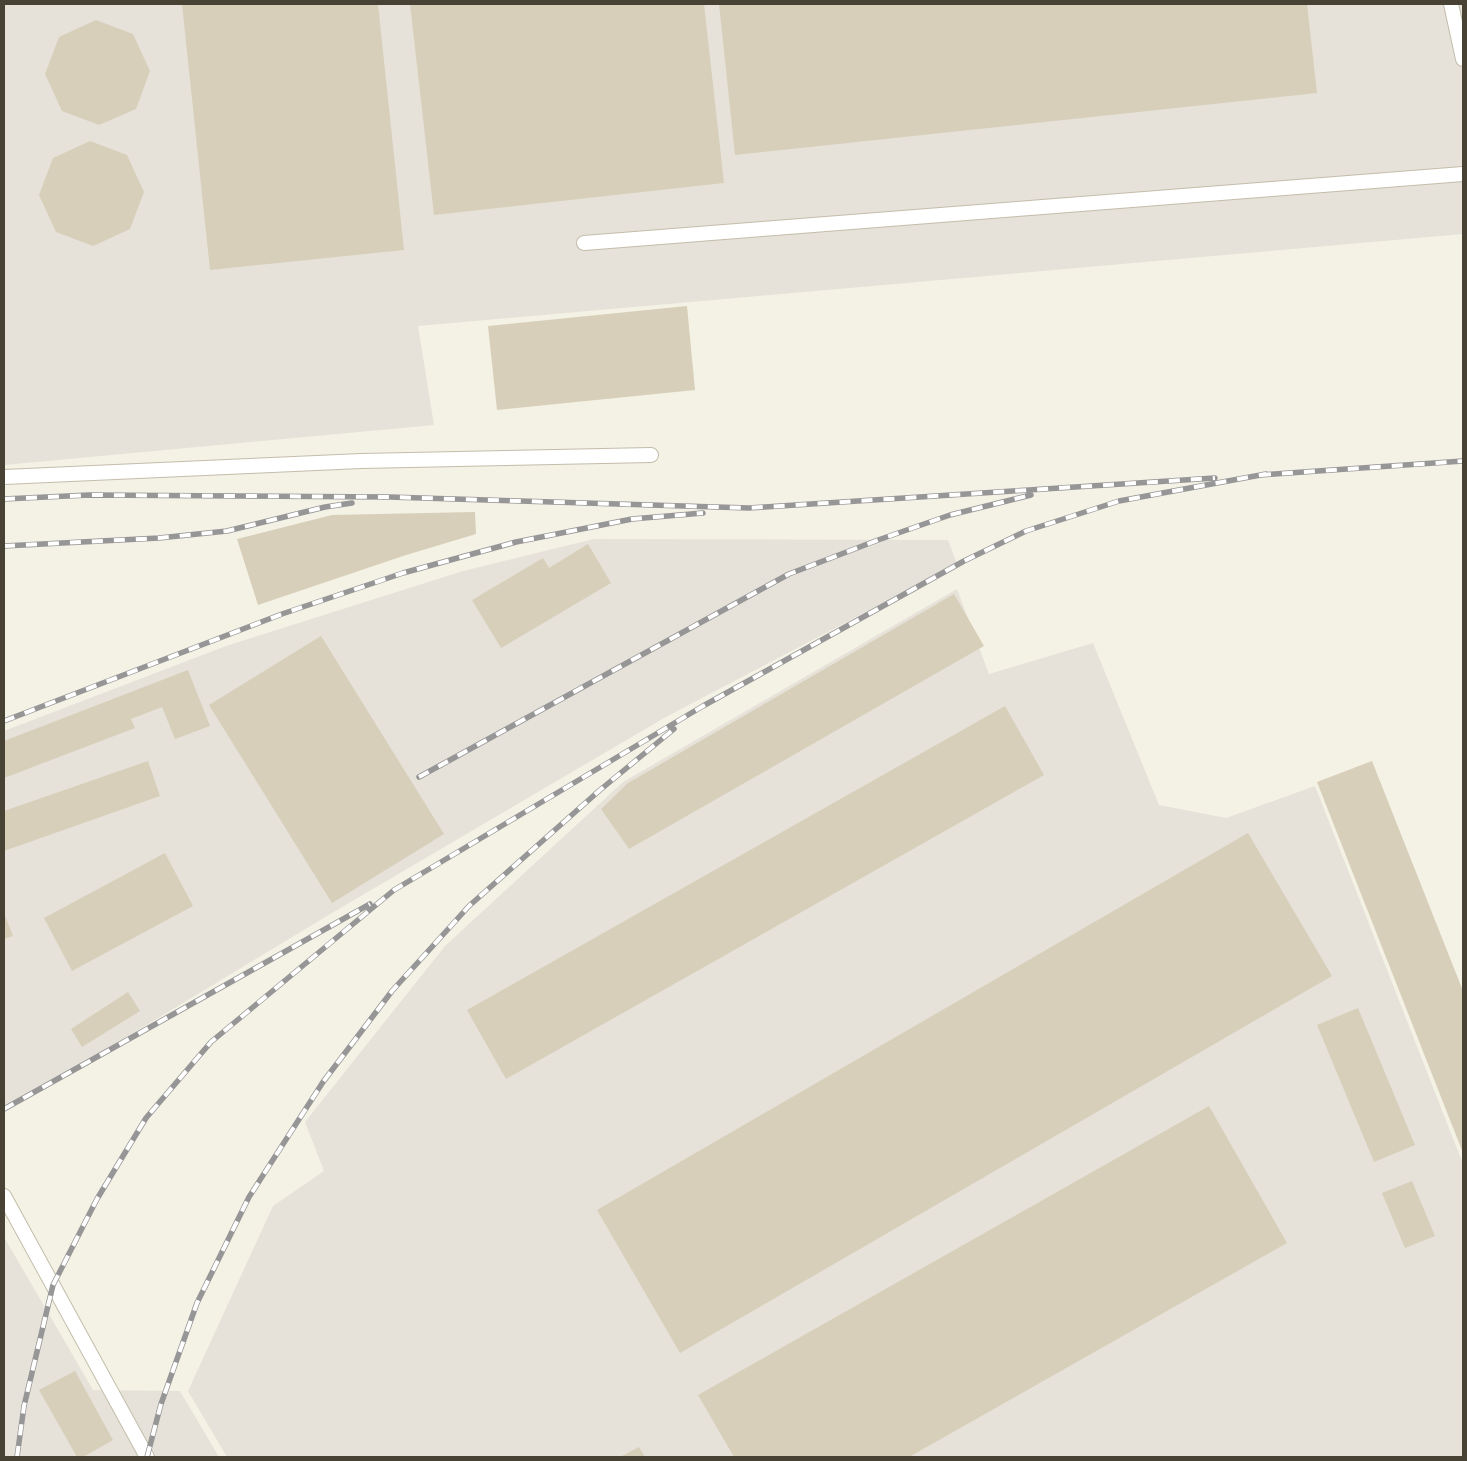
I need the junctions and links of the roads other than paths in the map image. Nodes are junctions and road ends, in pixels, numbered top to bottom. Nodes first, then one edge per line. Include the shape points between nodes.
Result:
1 (1451, 4) edge
2 (1463, 59) edge
3 (1463, 174) edge
4 (584, 243) dead end
5 (651, 455) dead end
6 (4, 476) edge
7 (4, 1196) edge
8 (147, 1457) edge

1 - 2 lane
3 - 4 lane
5 - 6 lane via 362,461
7 - 8 lane

